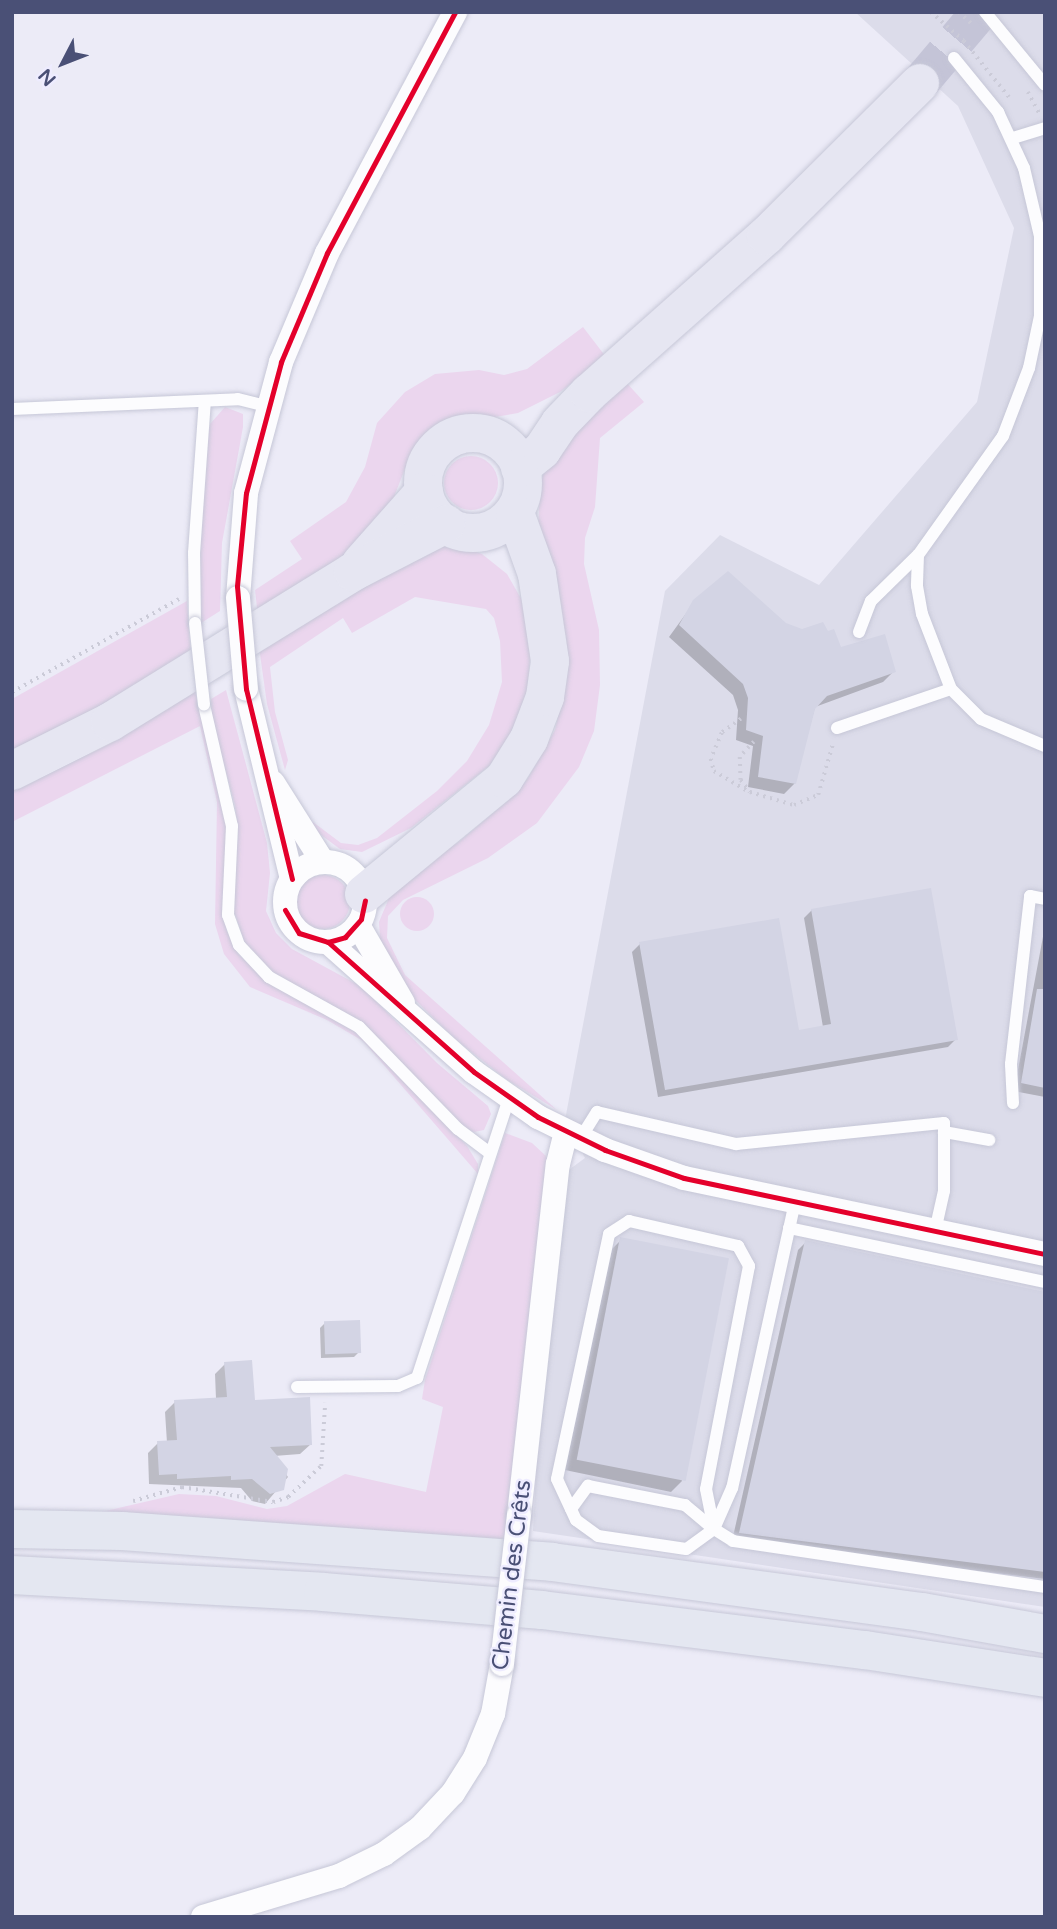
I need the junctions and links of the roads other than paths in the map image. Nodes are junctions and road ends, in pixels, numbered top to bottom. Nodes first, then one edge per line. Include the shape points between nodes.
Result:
1 (455, 12) edge
2 (985, 12) edge
3 (954, 58) dead end
4 (920, 83) tunnel mouth
5 (1045, 85) edge
6 (1045, 128) edge
7 (1013, 138) junction
8 (205, 401) junction
9 (266, 406) junction
10 (12, 408) edge
11 (510, 454) junction
12 (424, 492) junction
13 (500, 523) junction
14 (446, 524) junction
15 (918, 555) junction
16 (353, 572) junction
17 (859, 632) dead end
18 (951, 689) junction
19 (837, 728) road end
20 (1045, 746) edge
21 (12, 771) edge
22 (265, 771) junction
23 (292, 879) junction
24 (349, 888) junction
25 (1045, 899) edge
26 (328, 943) junction
27 (410, 1015) junction
28 (509, 1098) junction
29 (1013, 1103) dead end
30 (944, 1132) junction
31 (573, 1136) junction
32 (989, 1140) dead end
33 (488, 1152) junction
34 (795, 1202) junction
35 (789, 1228) junction
36 (935, 1231) junction
37 (1045, 1254) edge
38 (1045, 1282) edge
39 (297, 1387) dead end
40 (571, 1509) junction
41 (12, 1529) edge
42 (714, 1529) junction
43 (12, 1549) edge
44 (12, 1575) edge
45 (1045, 1587) edge
46 (1045, 1634) edge
47 (1045, 1653) edge
48 (1045, 1678) edge
49 (203, 1917) edge

1 - 9 street via 327,253
2 - 5 lane
3 - 7 lane
4 - 11 highway via 766,236 589,393 522,425
6 - 7 lane
7 - 15 lane via 1040,236 1040,316 1030,368 1003,436 983,470
8 - 9 lane via 238,399
8 - 10 lane
8 - 33 lane, bridge via 195,623 204,705 231,816 228,915 239,944 268,976 359,1027 458,1129
9 - 22 street, bridge via 246,493 238,598 246,690
11 - 12 highway via 474,431 440,444 428,457
11 - 13 highway via 523,491
12 - 14 highway
12 - 16 highway
13 - 14 highway via 466,533
13 - 24 highway via 540,603 550,662 545,697 529,739 504,779 465,815 428,839 375,857
14 - 16 highway
15 - 17 lane via 871,601
15 - 18 lane via 922,614
16 - 21 highway via 110,722
18 - 19 lane
18 - 20 lane via 981,719
22 - 23 street
22 - 24 street
23 - 24 street via 305,867
23 - 26 street via 284,902 290,923 309,939
24 - 26 street via 345,937
24 - 27 street
25 - 29 lane via 1030,896 1011,1064
26 - 27 street
27 - 28 street
28 - 31 street
28 - 33 lane
30 - 31 lane via 944,1123 736,1144 597,1112
30 - 32 lane
30 - 36 lane via 944,1191
31 - 34 street via 665,1173
31 - 49 street, Chemin des Crêts, bridge via 558,1164 502,1664 492,1714 475,1758 453,1793 420,1828 384,1854 339,1876
33 - 39 lane via 417,1378 398,1386
34 - 35 lane
34 - 36 street
35 - 38 lane
35 - 42 lane via 732,1488
36 - 37 street
40 - 42 lane via 576,1520 598,1535 686,1549
40 - 42 lane via 588,1486 685,1505
40 - 42 lane via 557,1479 609,1234 629,1221 738,1246 749,1266 706,1489
41 - 46 highway via 122,1531 552,1562 922,1612
42 - 45 lane via 733,1541
43 - 47 highway via 125,1551 592,1586 915,1630
44 - 48 highway via 309,1591 542,1610 865,1650

